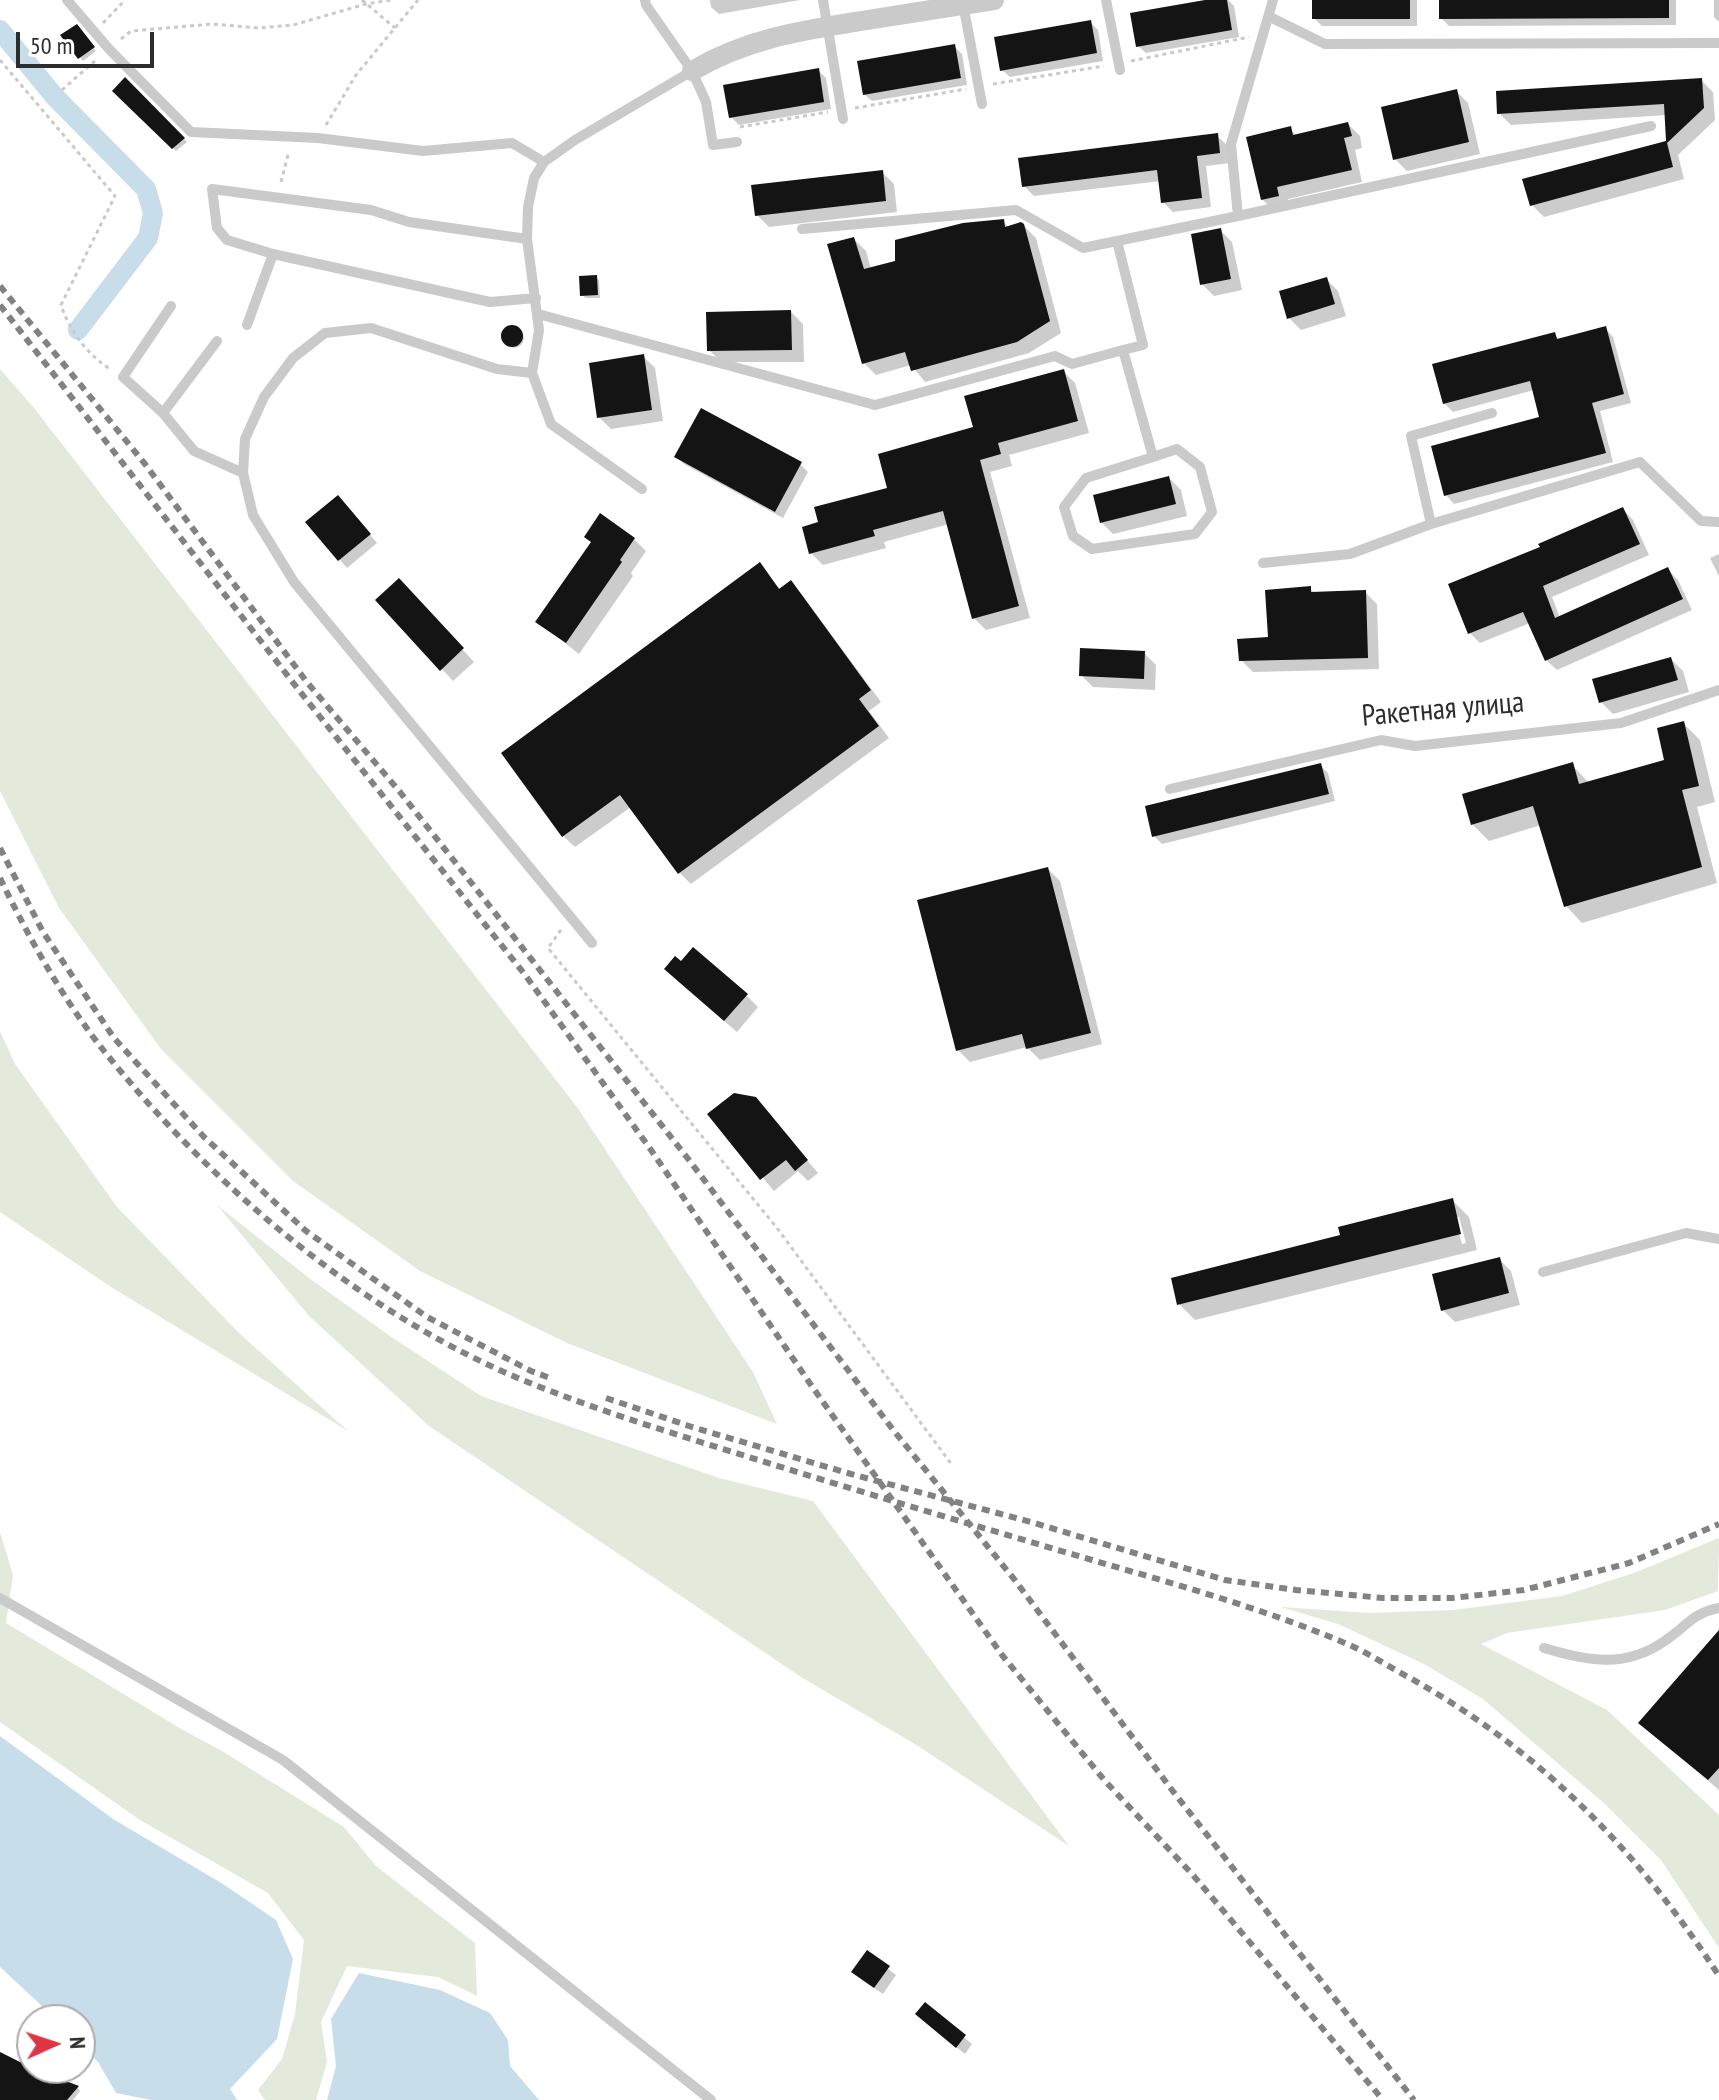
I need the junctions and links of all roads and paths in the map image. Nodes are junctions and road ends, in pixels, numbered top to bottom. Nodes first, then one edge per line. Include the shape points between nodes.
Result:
1 (67, 0) edge
2 (125, 0) edge
3 (362, 0) edge
4 (391, 0) edge
5 (418, 0) edge
6 (645, 0) edge
7 (823, 0) edge
8 (994, 0) edge
9 (1106, 0) edge
10 (1273, 0) edge
11 (963, 2) edge
12 (366, 4) junction
13 (1270, 17) junction
14 (828, 27) junction
15 (395, 28) junction
16 (94, 32) junction
17 (1265, 34) junction
18 (1719, 43) edge
19 (109, 49) junction
20 (0, 60) edge
21 (1119, 67) junction
22 (692, 71) junction
23 (979, 87) junction
24 (62, 90) dead end
25 (982, 104) dead end
26 (842, 114) junction
27 (1651, 126) dead end
28 (710, 132) junction
29 (292, 137) junction
30 (318, 138) junction
31 (737, 142) dead end
32 (544, 162) junction
33 (277, 197) junction
34 (1238, 216) junction
35 (802, 229) dead end
36 (527, 239) junction
37 (1117, 241) junction
38 (273, 254) junction
39 (536, 298) junction
40 (171, 306) dead end
41 (538, 314) junction
42 (247, 325) dead end
43 (217, 341) dead end
44 (1123, 350) junction
45 (532, 373) junction
46 (123, 377) junction
47 (163, 413) junction
48 (1492, 413) dead end
49 (1153, 457) junction
50 (243, 473) junction
51 (642, 489) dead end
52 (1719, 522) edge
53 (1431, 524) junction
54 (1263, 563) dead end
55 (1719, 690) edge
56 (1170, 789) dead end
57 (570, 917) junction
58 (592, 943) dead end
59 (1719, 1239) edge
60 (1543, 1272) dead end
61 (952, 1465) dead end
62 (0, 1598) edge
63 (1719, 1608) edge
64 (1544, 1648) dead end
65 (711, 2100) edge

1 - 16 lane
2 - 16 path
3 - 12 path
4 - 12 path
5 - 15 path
6 - 22 lane
7 - 14 lane
8 - 11 street
9 - 21 lane
10 - 13 lane
11 - 14 street
11 - 23 lane
12 - 15 path
12 - 19 path via 293,25 131,31
13 - 17 lane
13 - 18 lane via 1325,44
14 - 22 street via 748,43
14 - 26 lane
15 - 30 path via 356,75
16 - 19 lane
17 - 21 path
17 - 34 lane via 1231,144
19 - 24 path
19 - 29 lane via 191,132
20 - 46 path via 115,196 61,305 68,326 103,365
21 - 23 path
22 - 28 lane via 706,102
22 - 32 lane
23 - 25 lane
23 - 26 path
26 - 28 path
27 - 34 lane
28 - 31 lane via 713,145
29 - 30 lane
29 - 33 path
30 - 32 lane via 423,151 512,143
32 - 36 lane via 534,178
33 - 36 lane
33 - 38 lane via 212,189 217,228 227,240
34 - 37 lane
35 - 37 lane via 1016,210 1083,248
36 - 39 lane
37 - 44 lane via 1143,345
38 - 39 lane via 490,302
38 - 42 lane
39 - 41 lane
40 - 46 lane
41 - 44 lane via 875,405 1055,356 1072,364
41 - 45 lane
43 - 47 lane
44 - 49 lane
45 - 50 lane via 497,369 371,328 325,333 293,358 264,397 245,439
45 - 51 lane via 551,424
46 - 47 lane
47 - 50 lane via 194,451
48 - 53 lane via 1411,436
49 - 49 lane via 1177,449 1200,467 1212,512 1195,534 1092,549 1073,536 1064,507 1086,478
50 - 57 lane via 253,515 294,582
52 - 53 lane via 1701,521 1640,462
53 - 54 lane via 1350,554
55 - 56 lane, Ракетная улица via 1621,723 1415,746 1381,740
57 - 58 lane
57 - 61 path via 548,948 777,1228
59 - 60 lane via 1686,1233
62 - 65 lane via 283,1760
63 - 64 lane via 1700,1612 1663,1642 1619,1661

